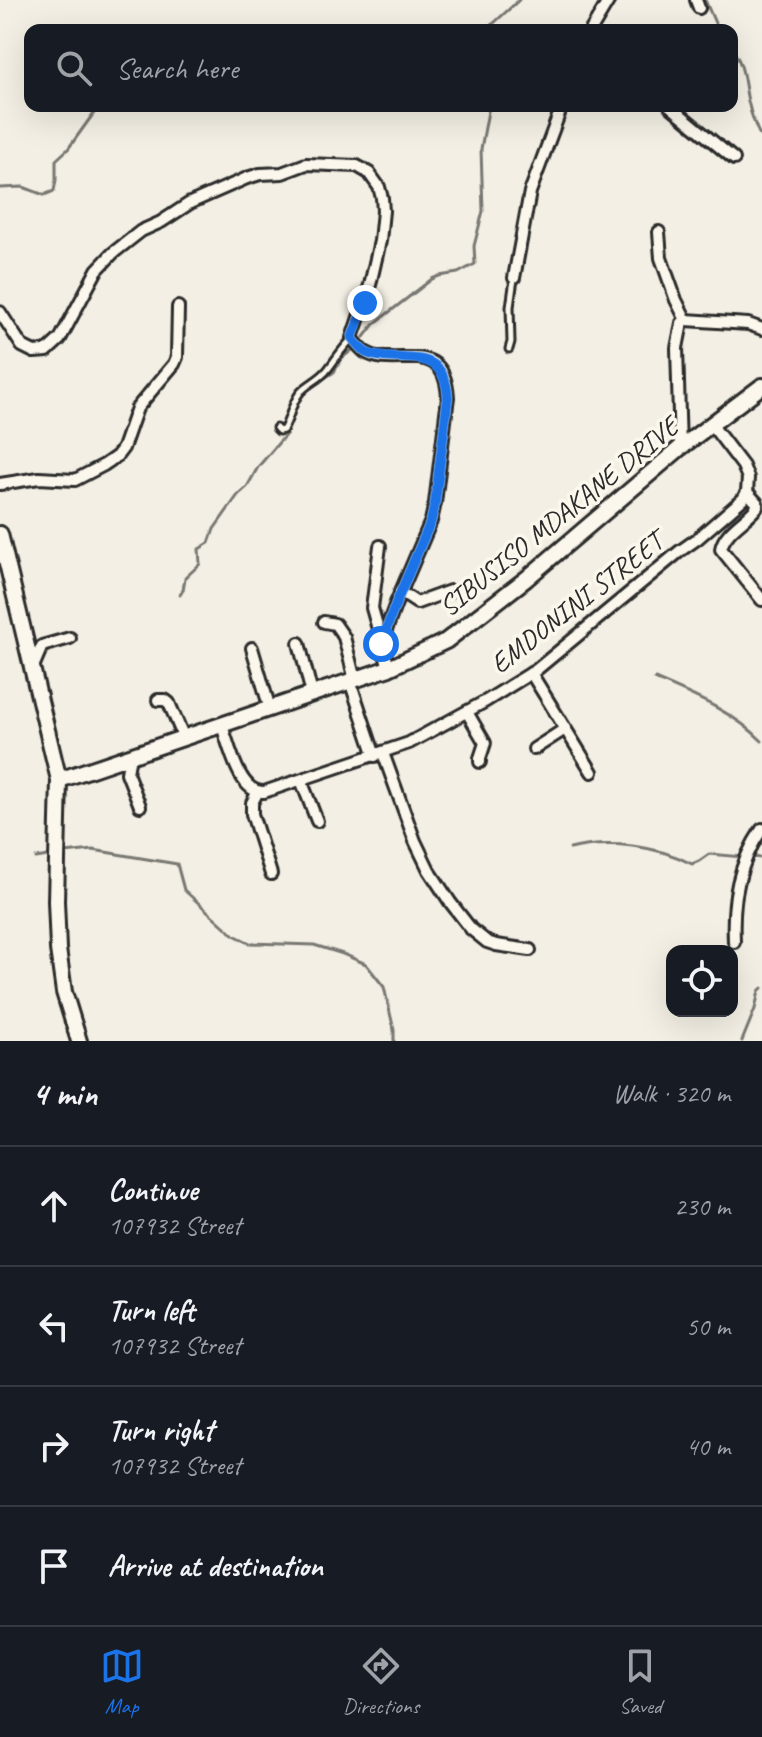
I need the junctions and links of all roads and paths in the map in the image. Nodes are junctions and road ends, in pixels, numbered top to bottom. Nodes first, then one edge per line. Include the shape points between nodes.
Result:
1 (609, 0) edge
2 (595, 24) edge
3 (560, 112) edge
4 (677, 112) edge
5 (734, 159) dead end
6 (659, 232) dead end
7 (514, 278) joint
8 (178, 307) dead end
9 (0, 312) edge
10 (686, 320) junction
11 (762, 329) edge
12 (352, 338) junction
13 (509, 349) dead end
14 (762, 386) edge
15 (711, 424) junction
16 (276, 428) dead end
17 (680, 448) junction
18 (0, 484) edge
19 (747, 492) junction
20 (0, 534) edge
21 (380, 546) dead end
22 (2, 550) edge
23 (450, 591) dead end
24 (400, 592) junction
25 (762, 600) edge
26 (324, 622) dead end
27 (70, 638) dead end
28 (299, 643) dead end
29 (381, 644) junction
30 (252, 648) dead end
31 (389, 668) junction
32 (33, 669) junction
33 (531, 673) junction
34 (352, 680) junction
35 (312, 694) junction
36 (158, 700) dead end
37 (270, 709) junction
38 (467, 712) junction
39 (222, 726) junction
40 (565, 729) junction
41 (184, 738) junction
42 (534, 749) dead end
43 (379, 755) junction
44 (130, 756) junction
45 (480, 762) dead end
46 (592, 772) dead end
47 (59, 780) junction
48 (301, 780) junction
49 (257, 793) junction
50 (140, 806) dead end
51 (317, 821) dead end
52 (762, 829) edge
53 (271, 874) dead end
54 (734, 942) dead end
55 (530, 950) dead end
56 (79, 1041) edge

1 - 2 street
3 - 7 street via 530,192
4 - 5 street
6 - 10 street via 661,258
7 - 13 lane
8 - 18 street via 177,357 137,408 117,456 75,480
9 - 12 street via 22,346 47,351 60,339 102,264 141,231 247,178 306,164 357,166 379,187 383,211 370,285
10 - 11 street
10 - 17 street via 677,348
12 - 16 lane via 328,369 301,391 283,430
12 - 24 street via 372,355 429,361 442,372 447,387 431,521
14 - 15 street, SIBUSISO MDAKANE DRIVE
15 - 17 street, SIBUSISO MDAKANE DRIVE
15 - 19 street via 743,466
17 - 31 street, SIBUSISO MDAKANE DRIVE via 469,625
19 - 25 street via 757,507 721,549
19 - 33 street, EMDONINI STREET
20 - 22 street
21 - 29 street via 372,608
22 - 32 street
23 - 24 street via 417,603
24 - 29 street
26 - 34 street via 335,624 344,637
27 - 32 street via 42,646
28 - 35 street
29 - 31 street
30 - 37 street
31 - 34 street, SIBUSISO MDAKANE DRIVE
32 - 47 street
33 - 38 street, EMDONINI STREET
33 - 40 street
34 - 35 street, SIBUSISO MDAKANE DRIVE
34 - 43 street
35 - 37 street, SIBUSISO MDAKANE DRIVE
36 - 41 street via 169,703
37 - 39 street, SIBUSISO MDAKANE DRIVE
38 - 43 street, EMDONINI STREET
38 - 45 street via 485,743
39 - 41 street, SIBUSISO MDAKANE DRIVE
39 - 49 street via 240,775
40 - 42 street
40 - 46 street
41 - 44 street, SIBUSISO MDAKANE DRIVE
43 - 48 street, EMDONINI STREET
43 - 55 street via 418,849 450,902 487,942
44 - 47 street, SIBUSISO MDAKANE DRIVE
44 - 50 street via 127,773
47 - 56 street via 58,949
48 - 49 street, EMDONINI STREET
48 - 51 street
49 - 53 street via 252,814
52 - 54 street via 741,871

